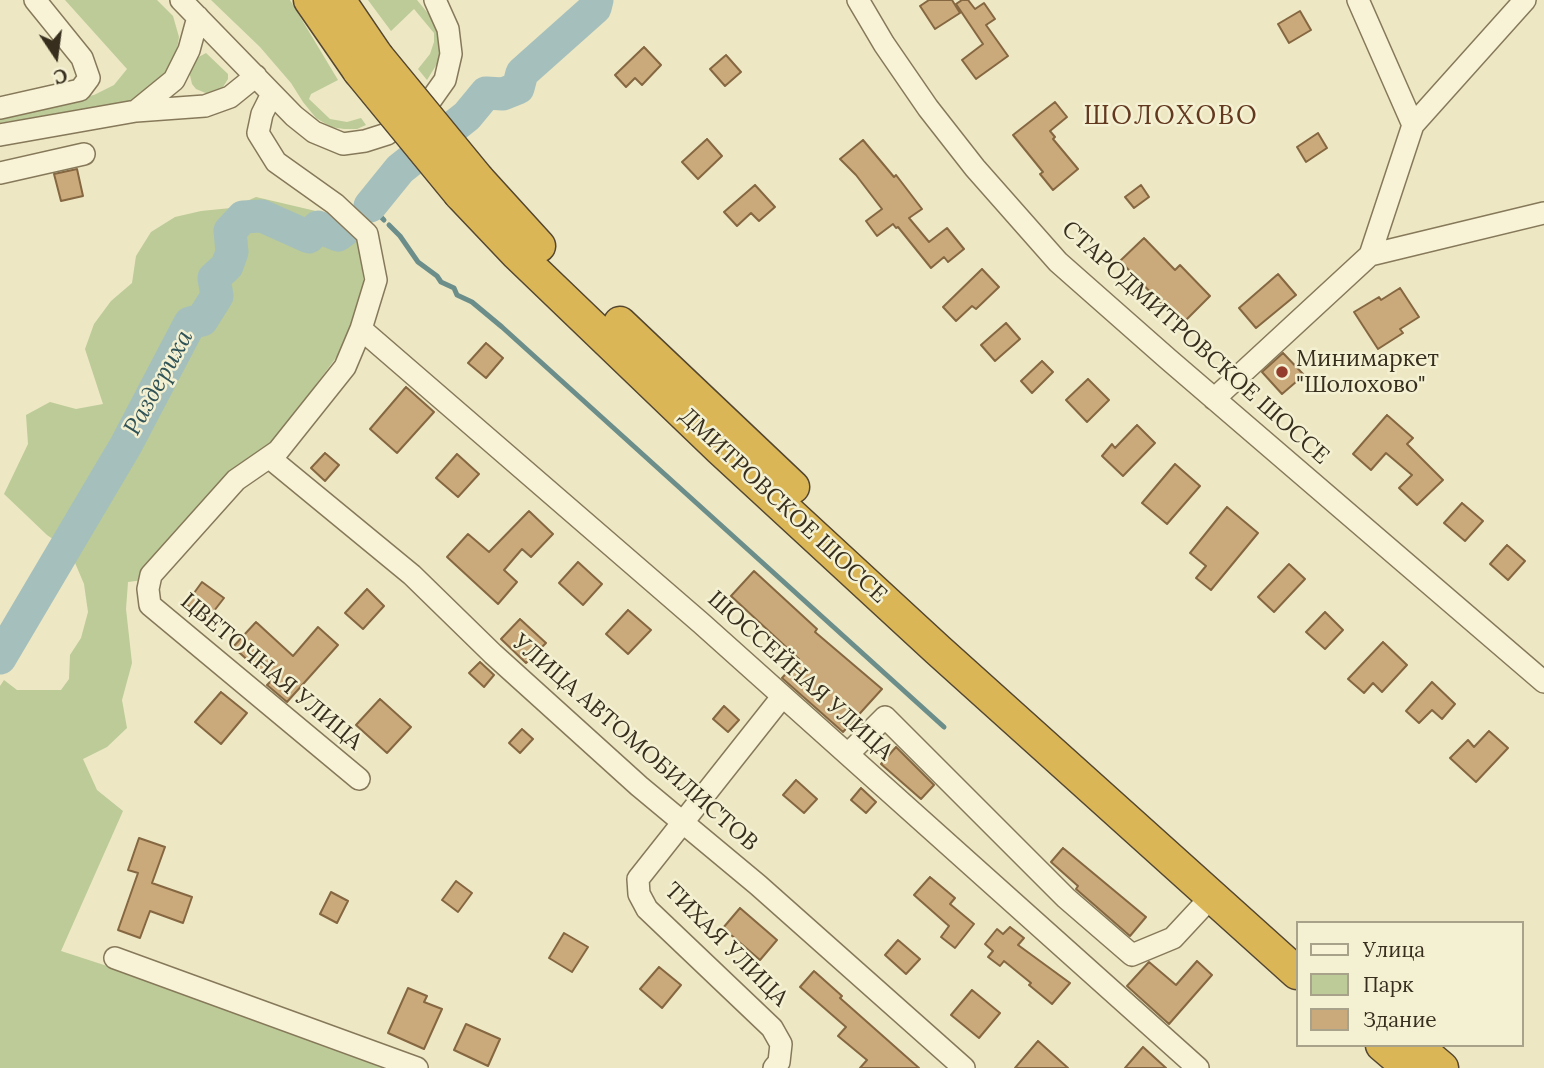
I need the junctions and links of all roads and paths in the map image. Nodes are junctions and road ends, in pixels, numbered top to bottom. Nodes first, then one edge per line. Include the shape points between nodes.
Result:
1 (35, 0) edge
2 (181, 0) edge
3 (310, 0) edge
4 (339, 0) edge
5 (435, 0) edge
6 (858, 0) edge
7 (1358, 0) edge
8 (1525, 0) edge
9 (198, 17) junction
10 (368, 63) junction
11 (180, 69) junction
12 (256, 76) junction
13 (272, 94) junction
14 (205, 106) junction
15 (0, 108) edge
16 (136, 111) junction
17 (1413, 125) junction
18 (0, 135) edge
19 (84, 154) dead end
20 (0, 173) edge
21 (469, 187) junction
22 (1544, 213) edge
23 (1376, 263) junction
24 (361, 329) junction
25 (1214, 399) junction
26 (271, 459) junction
27 (1544, 682) edge
28 (782, 697) junction
29 (848, 754) junction
30 (359, 779) dead end
31 (683, 822) junction
32 (1212, 896) junction
33 (1296, 943) edge
34 (114, 958) dead end
35 (1296, 972) edge
36 (1384, 1047) edge
37 (1417, 1047) edge
38 (417, 1068) edge
39 (774, 1068) edge
40 (964, 1068) edge
41 (1198, 1068) edge
42 (1409, 1068) edge
43 (1442, 1068) edge

1 - 15 street via 82,58 89,78 80,90
2 - 9 street
3 - 10 highway, ДМИТРОВСКОЕ ШОССЕ
4 - 10 highway, ДМИТРОВСКОЕ ШОССЕ
5 - 13 street via 448,29 449,70 428,104 387,134 343,144 330,140 314,132
6 - 25 street, СТАРОДМИТРОВСКОЕ ШОССЕ via 928,108 1058,262
7 - 17 street
8 - 17 street
9 - 11 street
9 - 12 street
10 - 21 highway, ДМИТРОВСКОЕ ШОССЕ, bridge
11 - 14 street via 183,86
11 - 16 street via 174,80
12 - 13 street
12 - 14 street via 230,97
13 - 24 street via 258,133 276,162 335,204 367,234 376,280
14 - 16 street
16 - 18 street
17 - 23 street
19 - 20 street
21 - 32 highway, ДМИТРОВСКОЕ ШОССЕ via 517,254 730,458
21 - 33 highway, ДМИТРОВСКОЕ ШОССЕ via 532,239 946,630
22 - 23 street
23 - 25 street
24 - 26 street via 345,367
24 - 28 street, ШОССЕЙНАЯ УЛИЦА
25 - 27 street, СТАРОДМИТРОВСКОЕ ШОССЕ
26 - 30 street, ЦВЕТОЧНАЯ УЛИЦА via 236,480 151,575 150,605
26 - 31 street, УЛИЦА АВТОМОБИЛИСТОВ via 412,575 493,654
28 - 29 street, ШОССЕЙНАЯ УЛИЦА
28 - 31 street, ТИХАЯ УЛИЦА
29 - 32 street via 885,717 1066,898 1132,955 1173,938
29 - 41 street, ШОССЕЙНАЯ УЛИЦА
31 - 39 street, ТИХАЯ УЛИЦА via 638,879 639,894 647,909 772,1028 780,1044
31 - 40 street, УЛИЦА АВТОМОБИЛИСТОВ
32 - 35 highway, ДМИТРОВСКОЕ ШОССЕ
34 - 38 street
36 - 42 highway
37 - 43 highway

